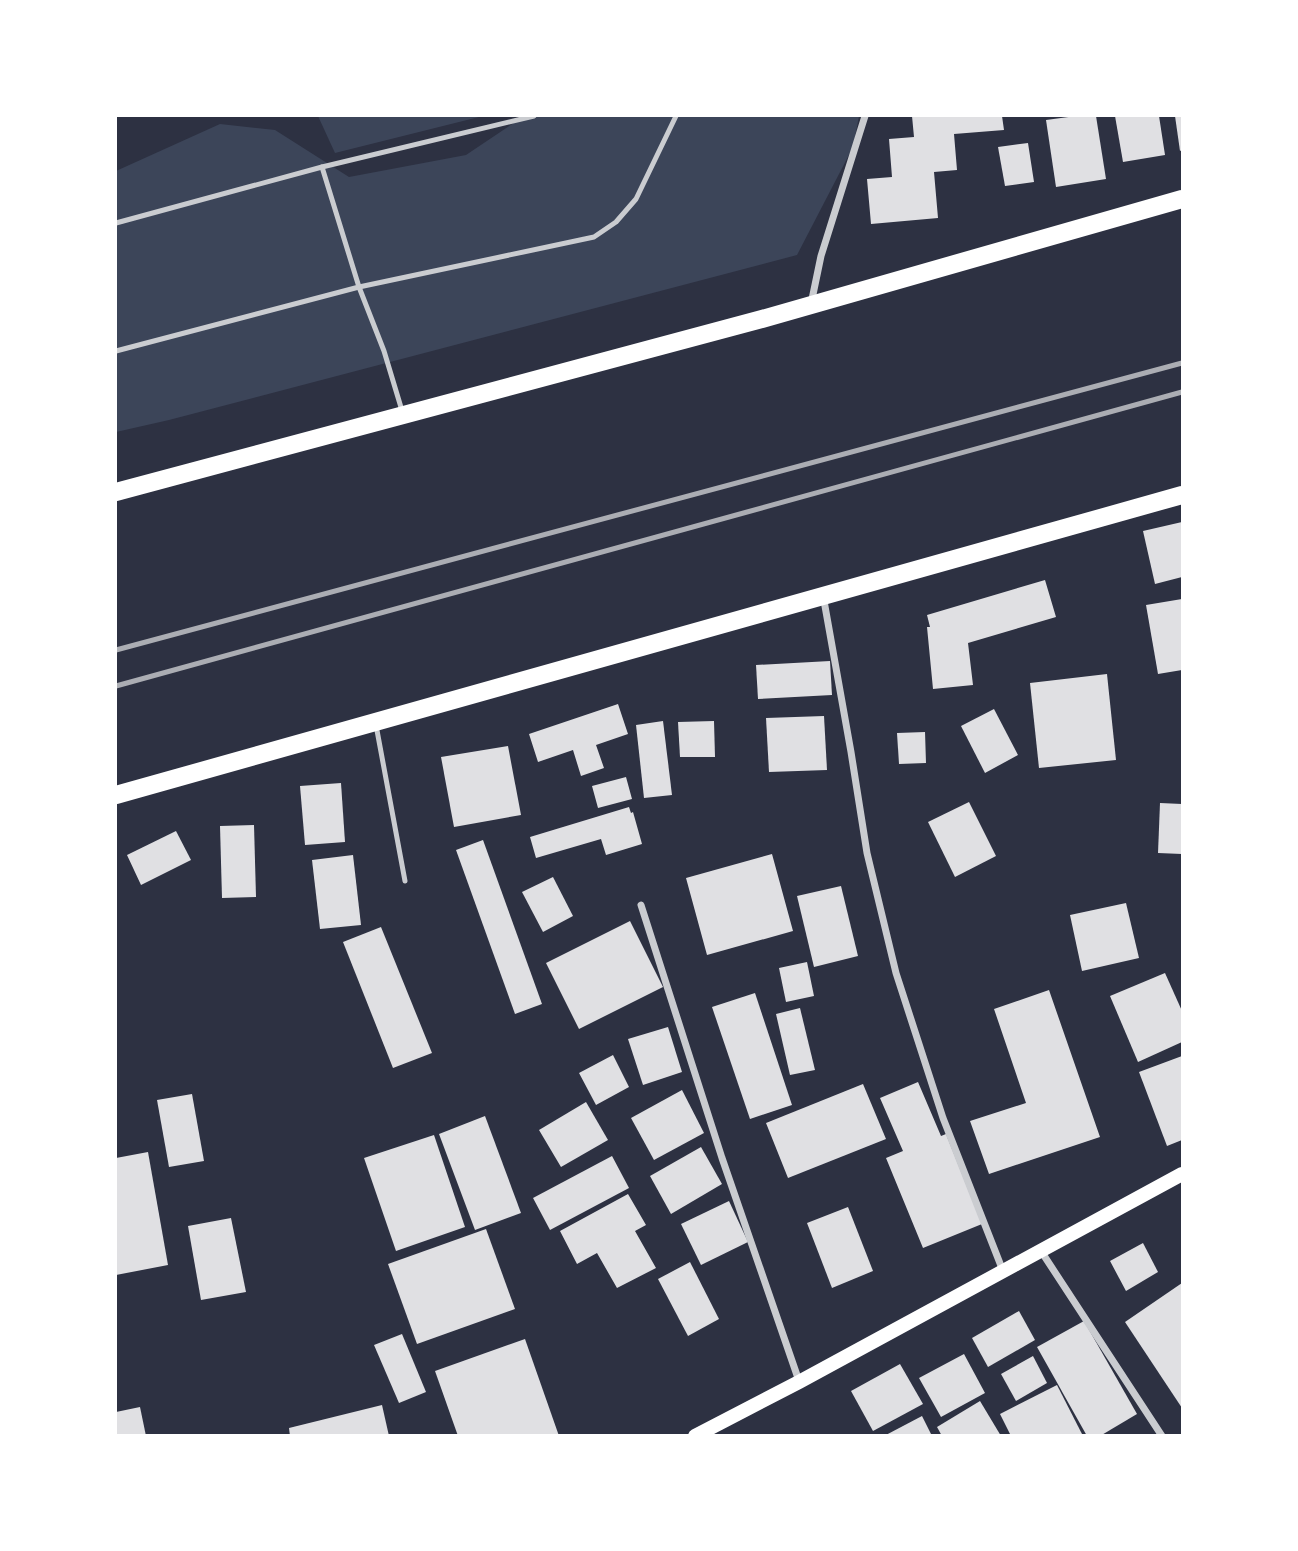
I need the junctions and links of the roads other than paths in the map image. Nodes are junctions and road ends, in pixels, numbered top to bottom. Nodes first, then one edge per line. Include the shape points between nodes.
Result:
1 (534, 116) edge
2 (676, 116) edge
3 (865, 116) edge
4 (322, 167) junction
5 (1182, 199) edge
6 (116, 223) edge
7 (359, 287) junction
8 (811, 305) junction
9 (116, 351) edge
10 (404, 415) junction
11 (116, 492) edge
12 (1182, 495) edge
13 (823, 595) junction
14 (375, 722) junction
15 (116, 795) edge
16 (405, 881) dead end
17 (641, 905) dead end
18 (1182, 1174) edge
19 (1040, 1251) junction
20 (1003, 1271) junction
21 (799, 1382) junction
22 (695, 1436) edge
23 (1161, 1436) edge

1 - 4 lane
2 - 7 lane via 636,199 617,222 594,237
3 - 8 street via 821,256
4 - 6 lane
4 - 7 lane
5 - 8 main road
7 - 9 lane
7 - 10 lane
8 - 10 main road
10 - 11 main road
12 - 13 main road
13 - 14 main road
13 - 20 street via 867,853 897,973 943,1118
14 - 15 main road
14 - 16 lane
17 - 21 street
18 - 19 main road
19 - 20 main road
19 - 23 street
20 - 21 main road
21 - 22 main road

